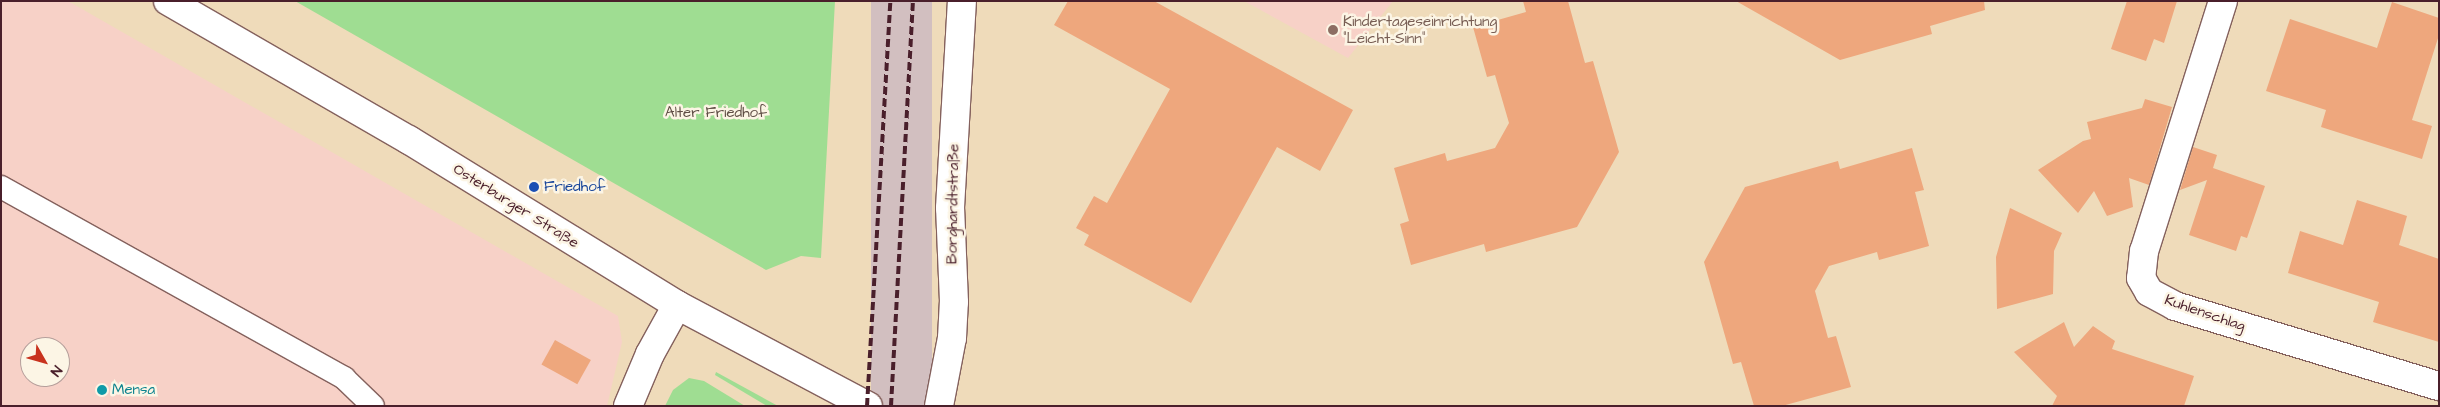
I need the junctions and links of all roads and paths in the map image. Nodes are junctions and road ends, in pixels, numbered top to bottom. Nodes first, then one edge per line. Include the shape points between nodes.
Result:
1 (168, 1) edge
2 (962, 1) edge
3 (2223, 1) edge
4 (1, 187) edge
5 (676, 305) junction
6 (2439, 386) edge
7 (373, 406) edge
8 (628, 406) edge
9 (868, 406) edge
10 (938, 406) edge

1 - 5 street, Osterburger Straße via 410,140
2 - 10 street, Borghardtstraße via 950,208 953,311
3 - 6 street, Kuhlenschlag via 2144,251 2141,278 2149,292 2175,306
4 - 7 lane via 344,378
5 - 8 street
5 - 9 street, Osterburger Straße

